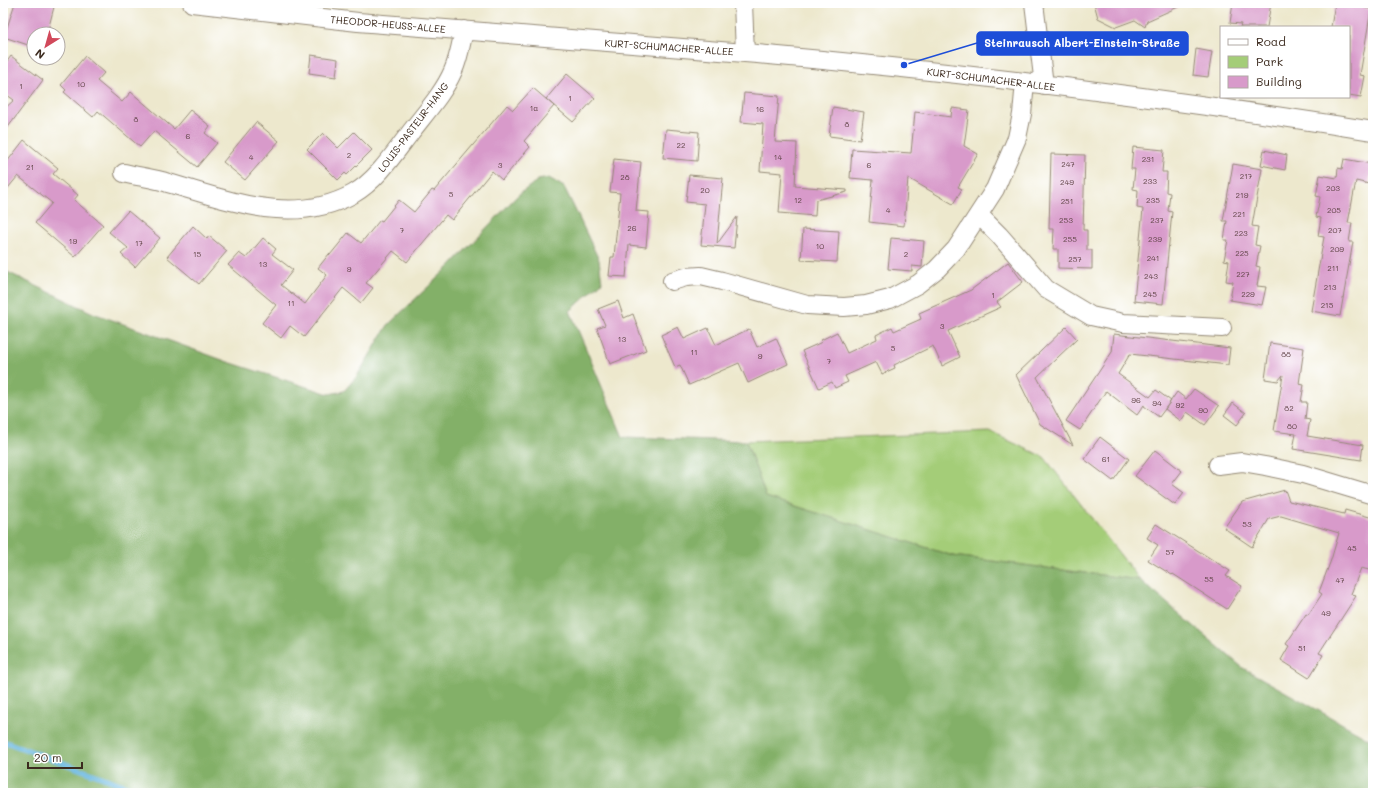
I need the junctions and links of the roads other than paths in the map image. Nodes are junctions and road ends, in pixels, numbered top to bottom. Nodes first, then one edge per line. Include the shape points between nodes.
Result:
1 (192, 3) edge
2 (743, 3) edge
3 (1034, 3) edge
4 (464, 30) junction
5 (744, 53) junction
6 (1025, 82) junction
7 (1044, 85) junction
8 (1373, 131) edge
9 (124, 173) dead end
10 (978, 215) junction
11 (672, 281) dead end
12 (1222, 328) dead end
13 (1218, 465) dead end
14 (1373, 495) edge

1 - 4 street, THEODOR-HEUSS-ALLEE
2 - 5 street
3 - 7 street
4 - 5 street, KURT-SCHUMACHER-ALLEE
4 - 9 street, LOUIS-PASTEUR-HANG via 458,60 445,88 376,176 354,194 330,205 302,210 248,206
5 - 6 street, KURT-SCHUMACHER-ALLEE
6 - 7 street, KURT-SCHUMACHER-ALLEE
6 - 10 street via 1017,138 995,189
7 - 8 street, KURT-SCHUMACHER-ALLEE via 1232,109
10 - 11 street via 956,249 937,269 918,284 890,299 866,305 807,305 701,276
10 - 12 street via 1046,289 1091,316 1123,323
13 - 14 street via 1242,462 1264,466 1303,474

